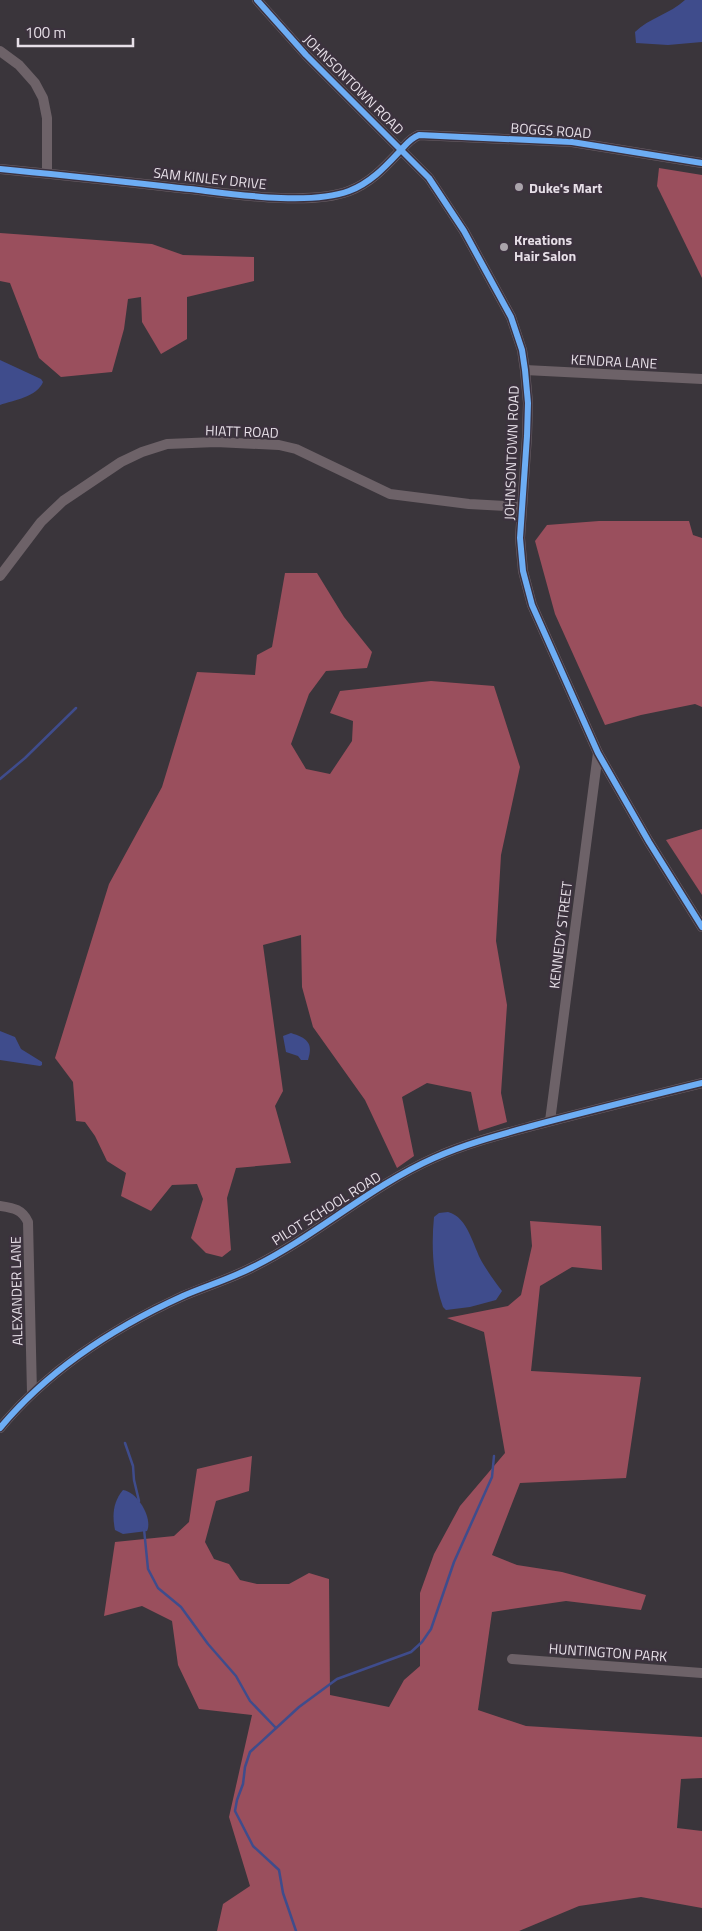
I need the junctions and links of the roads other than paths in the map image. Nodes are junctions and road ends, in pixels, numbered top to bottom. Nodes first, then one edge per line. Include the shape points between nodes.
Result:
1 (257, 0) edge
2 (0, 51) edge
3 (402, 149) junction
4 (702, 163) edge
5 (0, 169) edge
6 (47, 173) junction
7 (526, 370) junction
8 (702, 379) edge
9 (522, 507) junction
10 (0, 576) edge
11 (598, 753) junction
12 (702, 927) edge
13 (702, 1083) edge
14 (550, 1121) junction
15 (0, 1206) edge
16 (32, 1393) junction
17 (0, 1428) edge
18 (512, 1659) dead end
19 (702, 1673) edge

1 - 3 street, JOHNSONTOWN ROAD via 306,55
2 - 6 street via 19,65 43,98 47,118
3 - 4 street, BOGGS ROAD via 419,135 572,142
3 - 6 street, SAM KINLEY DRIVE via 373,178 360,186 321,197 239,195
3 - 7 street, JOHNSONTOWN ROAD via 430,178 486,269 511,316
5 - 6 street, SAM KINLEY DRIVE
7 - 8 street, KENDRA LANE
7 - 9 street, JOHNSONTOWN ROAD via 528,411
9 - 10 street, HIATT ROAD via 390,494 296,449 278,445 167,444 121,462 62,501 41,522
9 - 11 street, JOHNSONTOWN ROAD via 521,555 532,605
11 - 12 street, JOHNSONTOWN ROAD
11 - 14 street, KENNEDY STREET
13 - 14 street, PILOT SCHOOL ROAD
14 - 16 street, PILOT SCHOOL ROAD via 433,1158 253,1268 183,1296 102,1340
15 - 16 street, ALEXANDER LANE via 17,1209 28,1222
16 - 17 street, PILOT SCHOOL ROAD
18 - 19 street, HUNTINGTON PARK

